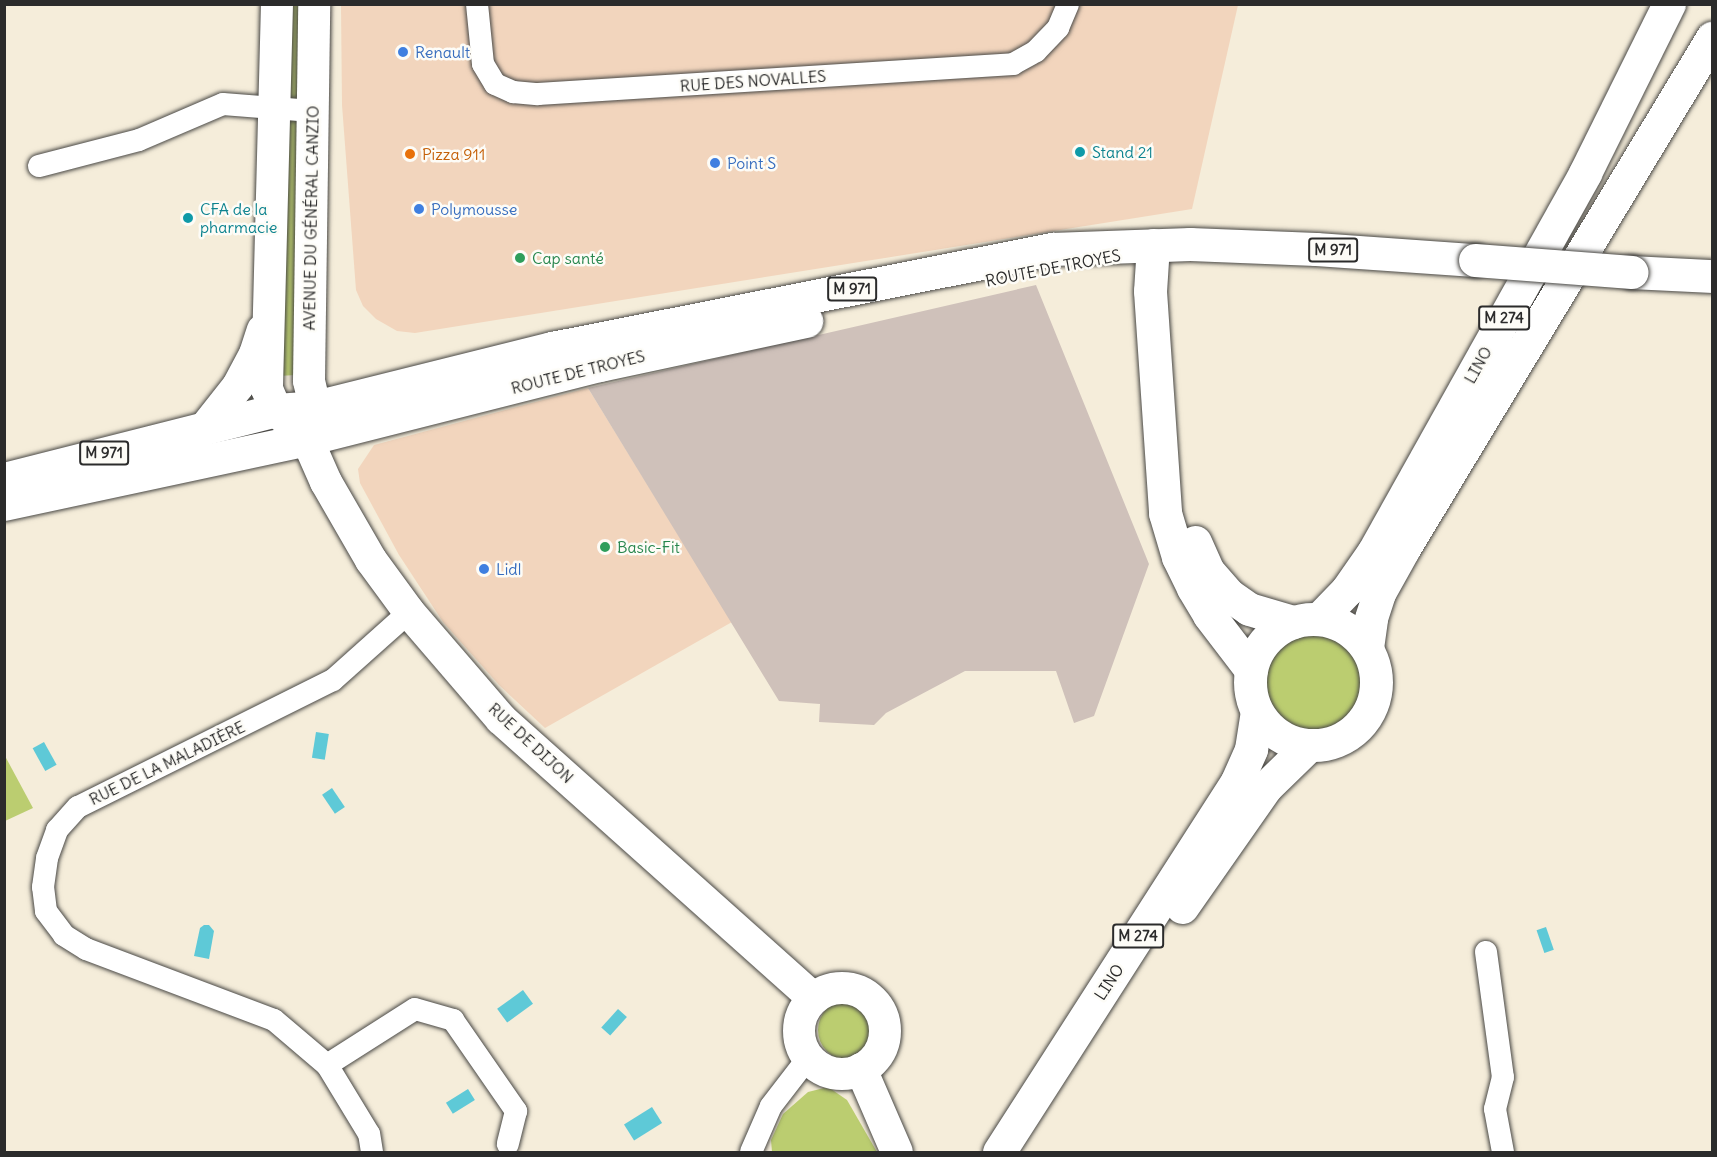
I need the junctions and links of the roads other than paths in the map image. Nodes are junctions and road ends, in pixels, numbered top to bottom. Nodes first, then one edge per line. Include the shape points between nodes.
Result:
1 (277, 4) edge
2 (314, 4) edge
3 (477, 4) edge
4 (1068, 4) edge
5 (1669, 4) edge
6 (1713, 38) edge
7 (273, 108) junction
8 (312, 111) junction
9 (39, 166) dead end
10 (1153, 245) junction
11 (1713, 276) edge
12 (270, 300) junction
13 (276, 410) junction
14 (308, 427) junction
15 (205, 428) junction
16 (4, 479) edge
17 (4, 504) edge
18 (409, 612) junction
19 (1306, 620) junction
20 (1367, 648) junction
21 (1251, 670) junction
22 (1257, 712) junction
23 (1309, 745) junction
24 (1486, 952) dead end
25 (813, 998) junction
26 (808, 1058) junction
27 (327, 1065) junction
28 (861, 1070) junction
29 (508, 1144) dead end
30 (372, 1152) edge
31 (751, 1152) edge
32 (897, 1152) edge
33 (999, 1152) edge
34 (1024, 1152) edge
35 (1503, 1152) edge

1 - 7 street
2 - 8 street, AVENUE DU GÉNÉRAL CANZIO
3 - 4 street, RUE DES NOVALLES via 483,64 495,84 513,92 538,94 1012,64 1036,51 1058,28
5 - 19 main road, LINO / M 274 via 1585,173 1374,551 1347,590
6 - 20 main road, LINO / M 274 via 1379,592
7 - 8 street
7 - 9 street via 223,104 139,140
7 - 12 street
8 - 14 street, AVENUE DU GÉNÉRAL CANZIO
10 - 11 main road, M 971, bridge via 1316,249
10 - 14 main road, M 971 via 1052,249 552,348
10 - 19 main road via 1173,300 1186,494 1196,546 1208,571 1229,595 1249,609
10 - 21 main road via 1150,291 1166,513 1178,557 1193,588
12 - 13 street via 267,390
12 - 15 street via 255,354 238,386
13 - 14 main road, M 971
13 - 15 main road, M 971
14 - 17 main road, M 971
14 - 18 street, RUE DE DIJON via 326,482 371,560
15 - 16 main road, M 971
18 - 25 street, RUE DE DIJON via 501,719
18 - 27 street, RUE DE LA MALADIÈRE via 333,680 78,807 57,830 46,858 42,887 46,910 64,935 86,949 274,1020
19 - 20 main road, LINO via 1335,622 1350,630
19 - 21 main road, LINO via 1276,630 1263,644
20 - 23 main road, LINO via 1377,678 1371,710 1350,734 1330,743
21 - 22 main road, LINO via 1250,691
22 - 23 main road, LINO via 1279,735
22 - 33 main road, LINO / M 274 via 1251,749 1237,781
23 - 34 main road, LINO / M 274 via 1251,806
24 - 35 street via 1503,1077 1495,1109
25 - 26 street via 800,1020 798,1034
25 - 28 street via 840,987 854,989 878,1006 884,1019 883,1041 873,1061
26 - 28 street via 832,1073
26 - 31 street via 771,1106
27 - 29 street via 415,1009 453,1020 516,1111
27 - 30 street, RUE DE LA MALADIÈRE via 369,1134
28 - 32 street

